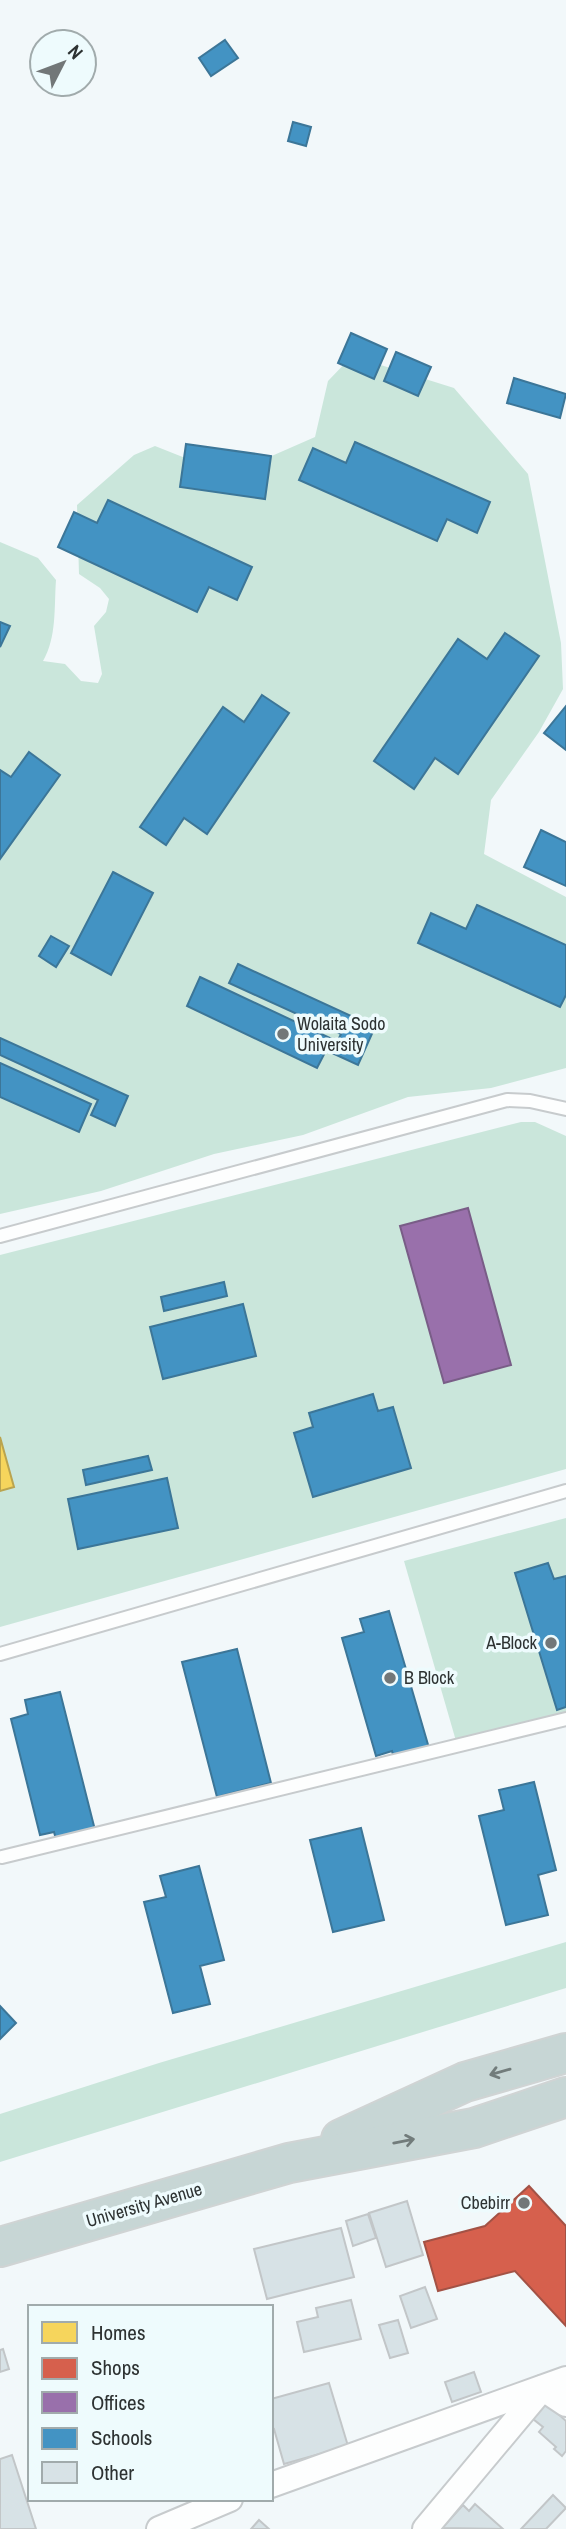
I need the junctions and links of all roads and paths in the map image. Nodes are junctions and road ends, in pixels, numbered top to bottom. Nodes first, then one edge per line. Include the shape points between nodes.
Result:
1 (566, 1109) edge
2 (0, 1236) edge
3 (566, 1491) edge
4 (0, 1654) edge
5 (566, 1718) edge
6 (2, 1857) dead end
7 (566, 2053) edge
8 (562, 2103) edge
9 (289, 2163) junction
10 (0, 2247) edge
11 (566, 2378) edge
12 (542, 2388) junction
13 (566, 2404) edge
14 (273, 2483) edge
15 (225, 2501) edge
16 (159, 2529) edge
17 (425, 2529) edge

1 - 2 lane via 507,1100
3 - 4 lane
5 - 6 lane
7 -> 9 highway, University Avenue via 465,2082
9 -> 8 highway, University Avenue via 474,2128
9 - 10 highway, University Avenue
11 - 12 street
12 - 13 street
12 - 14 street
12 - 17 street
15 - 16 street

